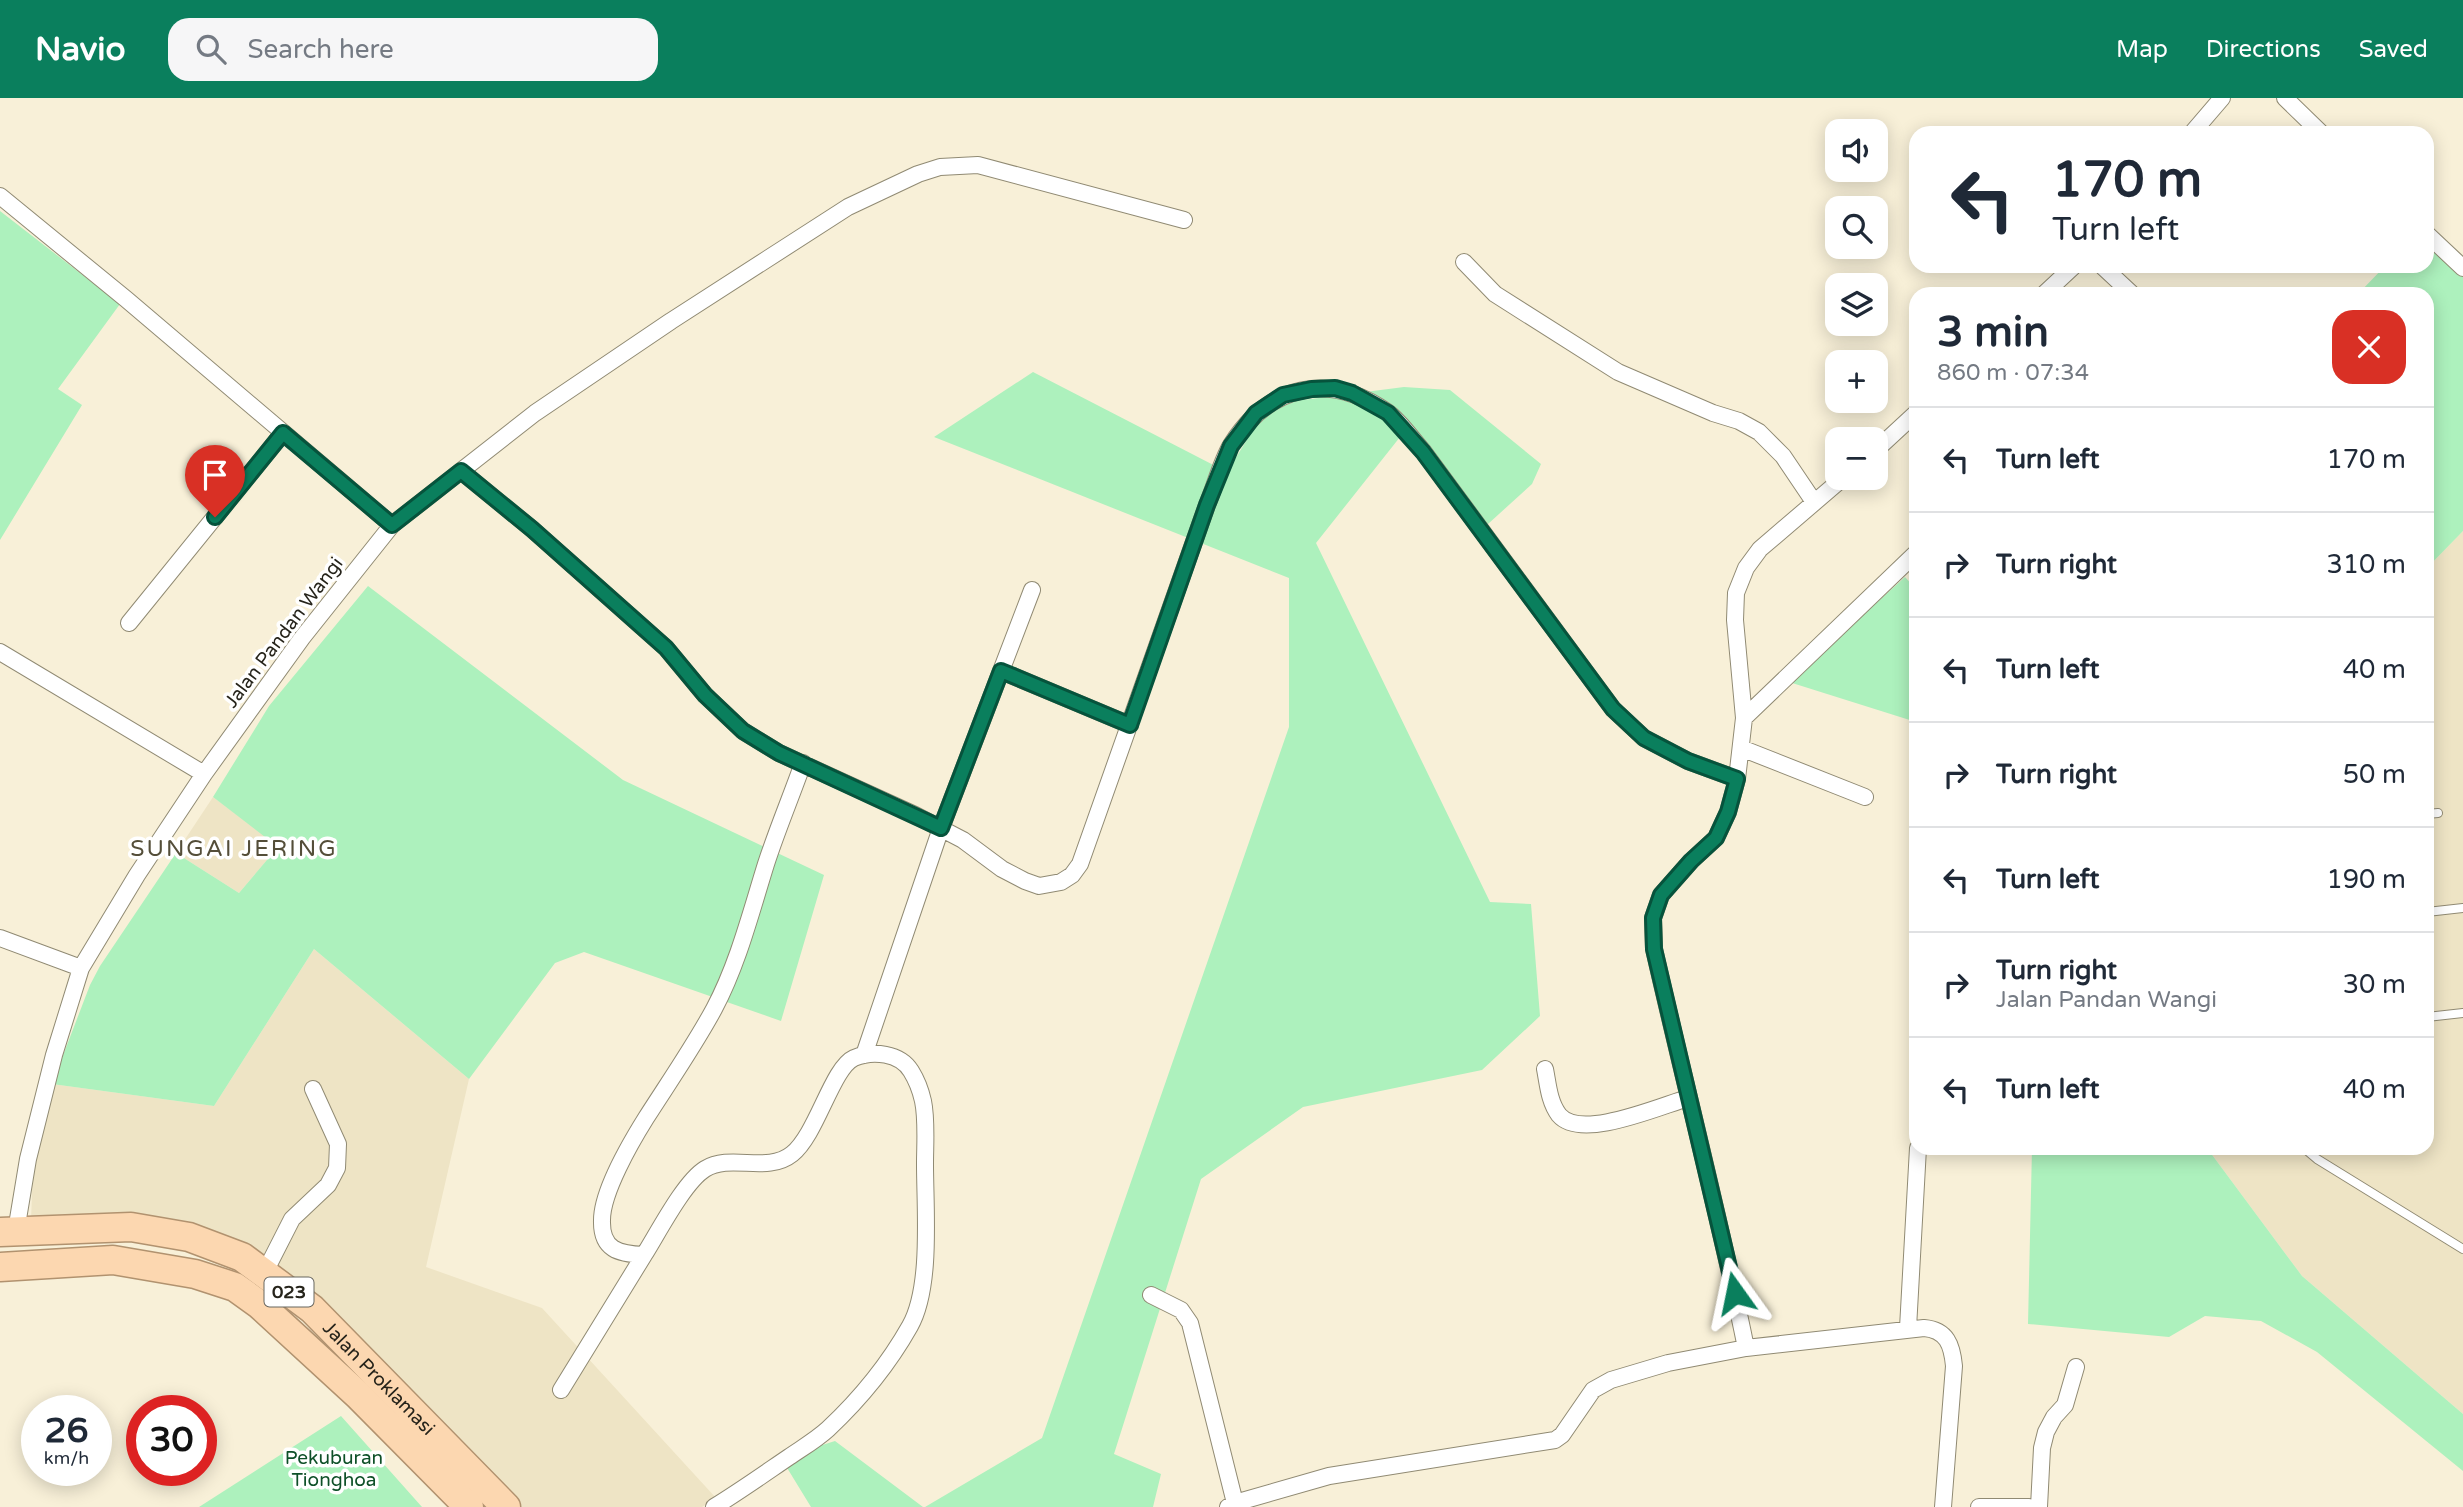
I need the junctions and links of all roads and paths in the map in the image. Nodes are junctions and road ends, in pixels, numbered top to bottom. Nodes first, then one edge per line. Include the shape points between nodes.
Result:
1 (2222, 98) edge
2 (2285, 98) edge
3 (2198, 126) edge
4 (2314, 126) edge
5 (0, 196) edge
6 (1184, 220) dead end
7 (2434, 241) edge
8 (1464, 261) dead end
9 (2463, 268) edge
10 (2066, 273) edge
11 (2110, 273) edge
12 (2052, 287) edge
13 (2124, 287) edge
14 (1909, 419) edge
15 (283, 433) junction
16 (1888, 439) edge
17 (461, 471) junction
18 (1828, 490) edge
19 (1814, 502) junction
20 (392, 525) junction
21 (1909, 560) edge
22 (1032, 590) dead end
23 (129, 623) dead end
24 (0, 652) edge
25 (1001, 671) junction
26 (1744, 718) junction
27 (1130, 725) junction
28 (1741, 748) junction
29 (803, 763) junction
30 (204, 774) junction
31 (1737, 779) junction
32 (1865, 797) dead end
33 (2434, 813) edge
34 (2438, 813) dead end
35 (941, 828) junction
36 (2463, 908) edge
37 (2434, 911) edge
38 (0, 938) edge
39 (81, 968) junction
40 (2463, 1013) edge
41 (2434, 1016) edge
42 (864, 1055) junction
43 (1545, 1069) dead end
44 (313, 1089) dead end
45 (1688, 1098) junction
46 (1918, 1155) edge
47 (2312, 1155) edge
48 (8, 1231) edge
49 (2463, 1249) edge
50 (644, 1255) junction
51 (0, 1267) edge
52 (265, 1272) junction
53 (1151, 1295) dead end
54 (1908, 1328) junction
55 (1746, 1348) junction
56 (2076, 1367) dead end
57 (561, 1390) dead end
58 (466, 1491) edge
59 (1232, 1505) edge
60 (506, 1507) edge
61 (714, 1507) edge
62 (1943, 1507) edge
63 (1979, 1507) edge
64 (2029, 1507) edge
65 (2039, 1507) edge

1 - 3 street
2 - 4 street
5 - 15 street
6 - 17 street, Jalan Pandan Wangi via 978,165 940,167 918,174 848,207 671,321 535,413
7 - 9 street
8 - 19 street via 1495,294 1618,372 1759,432 1783,456
10 - 12 street
11 - 13 street
14 - 16 street
15 - 20 street
15 - 23 street
17 - 20 street, Jalan Pandan Wangi
17 - 29 street via 666,648 743,731
18 - 19 street
19 - 26 street via 1760,549 1736,593
20 - 30 street, Jalan Pandan Wangi via 302,638
21 - 26 street
22 - 25 street
24 - 30 street
25 - 27 street
25 - 35 street
26 - 28 street
27 - 31 street via 1231,446 1256,413 1283,395 1335,388 1388,413 1423,452 1613,709 1644,738
27 - 35 street via 1080,864 1061,882 1039,886 1025,881
28 - 31 street
28 - 32 street
29 - 35 street
29 - 50 street via 715,1008 635,1136 605,1202 601,1218 610,1246 622,1254
30 - 39 street, Jalan Pandan Wangi
31 - 45 street via 1716,838 1661,895 1653,918 1654,949
33 - 34 lane
35 - 42 street
36 - 37 lane
38 - 39 street
39 - 48 street, Jalan Pandan Wangi
40 - 41 lane
42 - 50 street via 840,1069 828,1099 792,1154 775,1163 722,1163 707,1168 694,1177
42 - 61 street via 897,1058 911,1070 923,1101 925,1239 922,1290 912,1324 875,1380 826,1431
43 - 45 street via 1552,1104 1565,1121 1578,1125 1621,1119
44 - 52 street via 338,1144 337,1168 328,1185 292,1219
45 - 55 street
46 - 54 street
47 - 49 lane
48 - 52 highway, Jalan Proklamasi / 023 via 131,1227 189,1237 242,1257
50 - 57 street
51 - 58 highway, Jalan Proklamasi / 023 via 113,1260 195,1274 235,1287
52 - 58 highway, Jalan Proklamasi / 023 via 312,1309
53 - 59 street via 1181,1310 1190,1323
54 - 55 street
54 - 62 street via 1934,1328 1946,1336 1952,1349
55 - 59 street via 1611,1380 1593,1390 1555,1440 1329,1476
56 - 65 street via 2065,1405 2046,1432
58 - 60 highway, Jalan Proklamasi / 023
63 - 64 street

